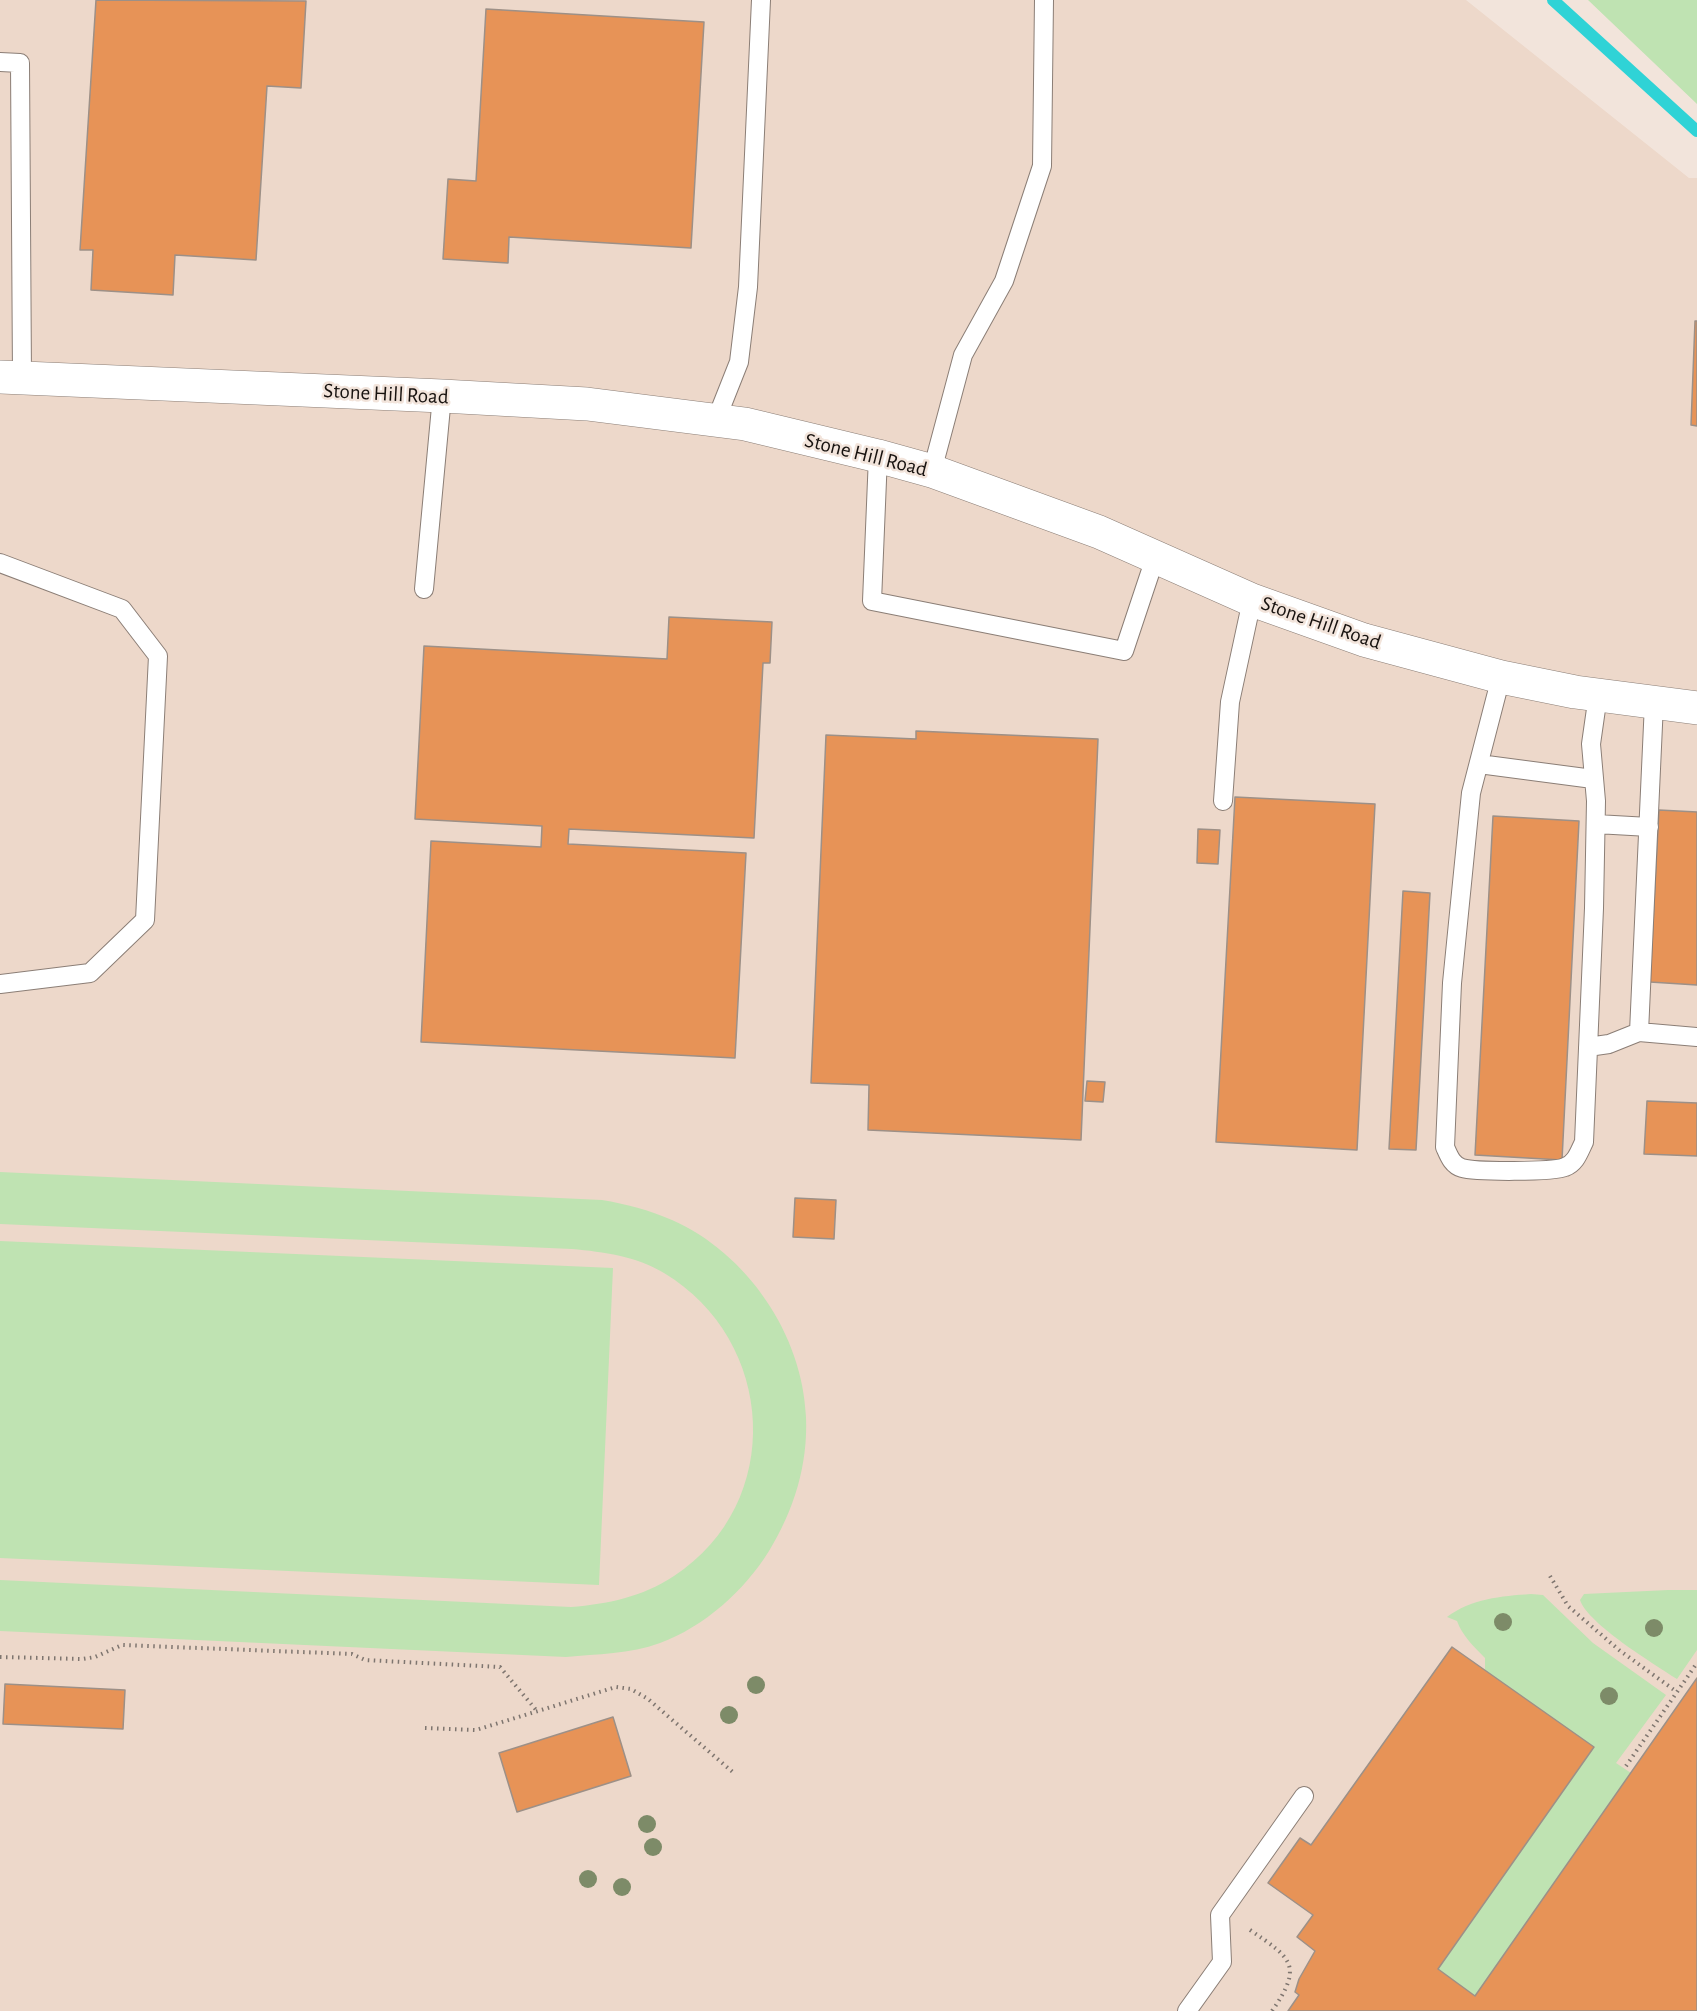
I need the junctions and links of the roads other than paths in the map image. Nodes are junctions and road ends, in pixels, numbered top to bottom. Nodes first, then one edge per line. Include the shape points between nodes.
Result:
1 (761, 0) edge
2 (1044, 0) edge
3 (0, 62) edge
4 (11, 378) edge
5 (442, 396) junction
6 (716, 420) junction
7 (878, 456) junction
8 (932, 471) junction
9 (1155, 558) junction
10 (0, 563) edge
11 (424, 589) dead end
12 (1252, 600) junction
13 (1501, 677) junction
14 (1598, 694) junction
15 (1653, 703) junction
16 (1697, 708) edge
17 (1479, 764) junction
18 (1593, 779) junction
19 (1223, 801) dead end
20 (1596, 824) junction
21 (1649, 827) junction
22 (0, 984) edge
23 (1639, 1032) junction
24 (1697, 1038) edge
25 (1588, 1047) junction
26 (1304, 1797) dead end
27 (1187, 2011) edge

1 - 6 lane via 747,298 739,362
2 - 8 lane via 1042,166 1004,281 963,355
3 - 4 lane via 20,63
4 - 5 street, Stone Hill Road
5 - 6 street, Stone Hill Road via 587,404
5 - 11 lane
6 - 7 street, Stone Hill Road
7 - 8 street, Stone Hill Road
7 - 9 lane via 872,601 1124,651
8 - 9 street, Stone Hill Road via 1099,532
9 - 12 street, Stone Hill Road
10 - 22 lane via 122,609 158,656 145,920 90,973
12 - 13 street, Stone Hill Road via 1364,640
12 - 19 lane via 1230,702
13 - 14 street, Stone Hill Road
13 - 17 lane
14 - 15 street, Stone Hill Road
14 - 18 lane via 1591,744
15 - 16 street, Stone Hill Road
15 - 21 lane
17 - 18 lane
17 - 25 lane via 1472,793 1452,983 1445,1147 1450,1159 1460,1168 1494,1171 1564,1168 1575,1161 1584,1142
18 - 20 lane
20 - 21 lane
20 - 25 lane
21 - 23 lane
23 - 24 lane
23 - 25 lane
26 - 27 lane via 1220,1915 1222,1962

